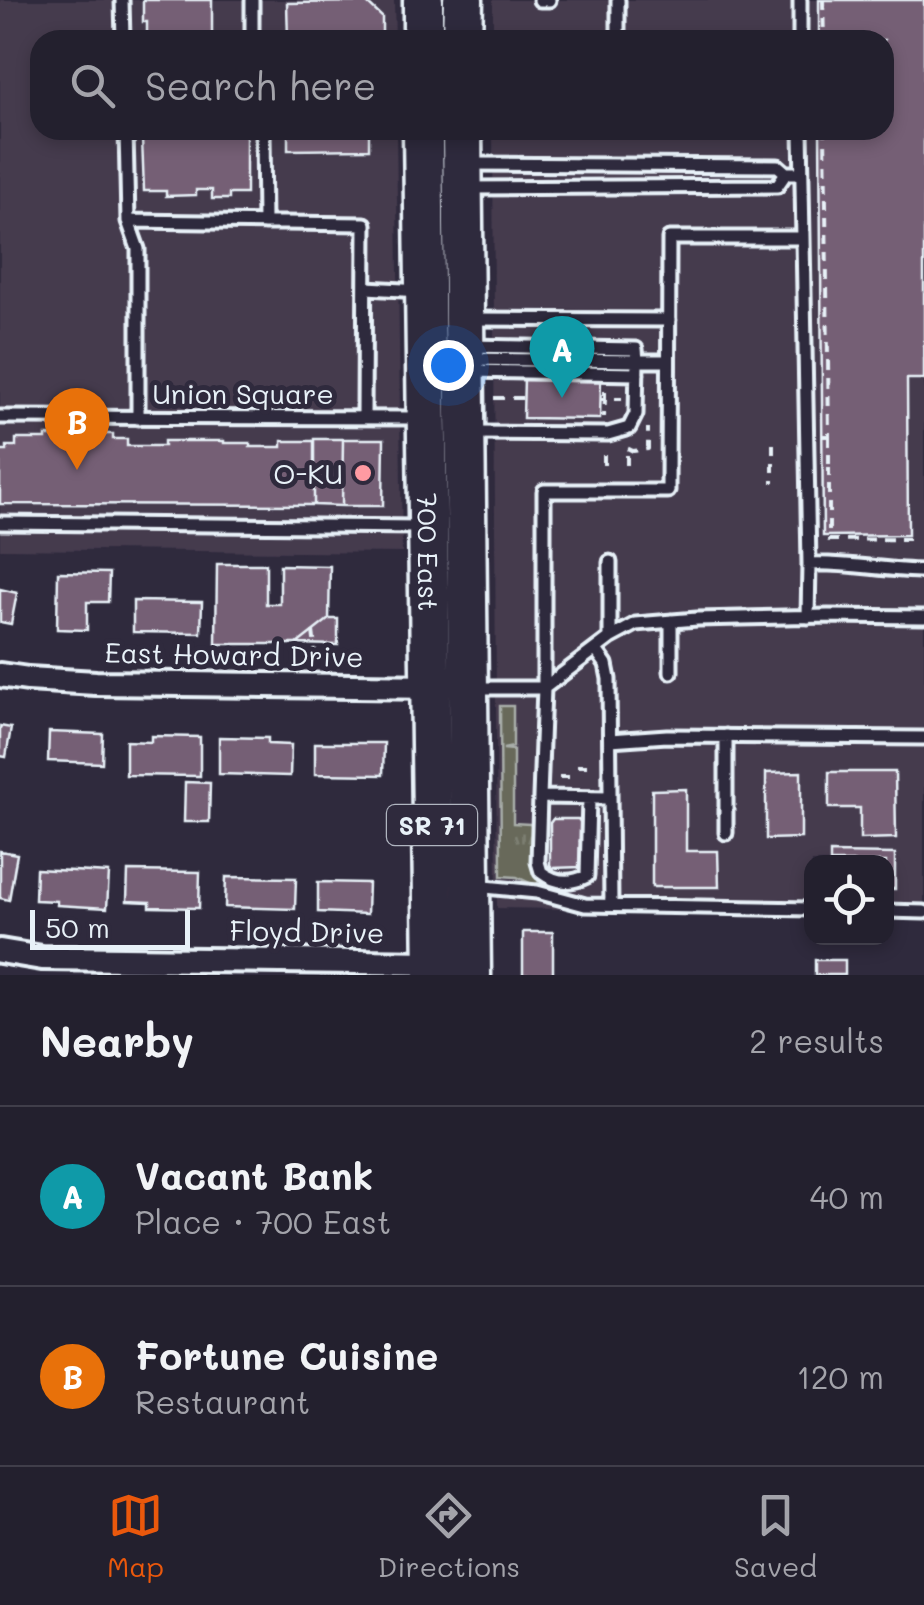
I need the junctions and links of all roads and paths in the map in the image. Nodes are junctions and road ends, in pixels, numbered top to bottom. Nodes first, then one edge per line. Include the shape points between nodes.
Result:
1 (122, 0) edge
2 (252, 0) edge
3 (423, 0) edge
4 (462, 0) edge
5 (540, 0) edge
6 (549, 0) edge
7 (618, 0) edge
8 (800, 0) edge
9 (824, 0) edge
10 (123, 30) edge
11 (252, 30) edge
12 (423, 30) edge
13 (462, 30) edge
14 (618, 30) edge
15 (800, 30) edge
16 (824, 30) edge
17 (126, 140) edge
18 (263, 140) edge
19 (424, 140) edge
20 (801, 140) edge
21 (825, 140) edge
22 (462, 160) edge
23 (786, 173) junction
24 (801, 173) junction
25 (128, 221) junction
26 (264, 223) junction
27 (802, 238) junction
28 (366, 288) junction
29 (424, 290) junction
30 (668, 320) junction
31 (464, 337) junction
32 (540, 360) dead end
33 (564, 360) dead end
34 (668, 361) junction
35 (636, 368) junction
36 (494, 398) dead end
37 (523, 398) dead end
38 (627, 399) dead end
39 (0, 417) edge
40 (138, 418) junction
41 (364, 418) junction
42 (426, 418) junction
43 (604, 426) dead end
44 (466, 433) junction
45 (818, 436) dead end
46 (829, 436) junction
47 (773, 444) dead end
48 (604, 447) dead end
49 (627, 448) dead end
50 (604, 464) dead end
51 (627, 465) dead end
52 (820, 467) dead end
53 (829, 467) junction
54 (773, 483) dead end
55 (0, 523) edge
56 (429, 528) junction
57 (909, 538) dead end
58 (610, 562) dead end
59 (809, 564) junction
60 (924, 570) edge
61 (808, 616) junction
62 (924, 617) edge
63 (671, 621) junction
64 (313, 631) dead end
65 (610, 638) junction
66 (596, 650) junction
67 (317, 665) dead end
68 (671, 672) dead end
69 (0, 674) edge
70 (430, 687) junction
71 (468, 688) junction
72 (544, 688) junction
73 (726, 736) junction
74 (924, 738) edge
75 (610, 740) junction
76 (577, 766) dead end
77 (596, 766) dead end
78 (559, 777) dead end
79 (576, 777) dead end
80 (540, 797) junction
81 (588, 798) junction
82 (610, 798) junction
83 (726, 833) dead end
84 (558, 881) junction
85 (470, 885) junction
86 (556, 897) junction
87 (611, 905) junction
88 (804, 909) edge
89 (894, 911) edge
90 (924, 912) edge
91 (0, 951) edge
92 (434, 969) edge
93 (471, 975) edge

1 - 10 lane
2 - 11 lane
3 - 12 main road
4 - 13 main road
5 - 6 lane
7 - 14 lane
8 - 15 lane
9 - 16 path
17 - 25 lane
18 - 26 lane
19 - 29 main road, 700 East / SR 71
20 - 24 lane
21 - 46 path
22 - 23 lane via 778,166
22 - 23 lane via 777,186
22 - 31 main road, 700 East / SR 71
23 - 24 lane
24 - 27 lane
25 - 26 lane
25 - 40 lane via 138,250
26 - 28 lane via 366,224
27 - 30 lane via 668,238
27 - 59 lane
28 - 29 lane
28 - 41 lane
29 - 31 lane
29 - 42 main road, 700 East / SR 71
30 - 31 lane
30 - 34 lane
31 - 32 lane
31 - 35 lane
31 - 35 lane via 636,349
31 - 44 main road, 700 East / SR 71
33 - 35 lane
34 - 35 lane
34 - 72 lane via 668,491 544,490
35 - 44 lane via 630,428 608,434
36 - 37 path
38 - 43 path via 603,399
39 - 40 lane, Union Square
40 - 41 lane, Union Square
41 - 42 lane, Union Square
42 - 56 main road, 700 East / SR 71
44 - 71 main road, 700 East / SR 71
45 - 46 path
46 - 53 path
47 - 54 path
48 - 50 path
49 - 51 path
52 - 53 path
53 - 57 path via 829,540
55 - 56 lane
56 - 70 main road, 700 East / SR 71
58 - 65 lane
59 - 60 lane
59 - 61 lane
61 - 62 lane
61 - 63 lane
63 - 65 lane via 636,624
63 - 68 lane
64 - 67 path
65 - 66 lane
66 - 72 lane
66 - 75 lane via 609,679
69 - 70 street, East Howard Drive via 96,683 351,680
70 - 71 street, East Howard Drive
70 - 92 main road, 700 East / SR 71
71 - 72 lane
71 - 85 main road, 700 East / SR 71
72 - 80 lane
73 - 74 lane
73 - 75 lane
73 - 83 lane
75 - 82 lane
76 - 77 path
78 - 79 path
80 - 81 lane
80 - 84 lane via 538,862 541,872
81 - 82 lane
81 - 84 lane via 587,876
82 - 87 lane
84 - 86 lane
85 - 86 lane
85 - 93 main road, 700 East / SR 71
86 - 87 lane
87 - 88 lane
89 - 90 lane
91 - 92 street, Floyd Drive via 42,958

